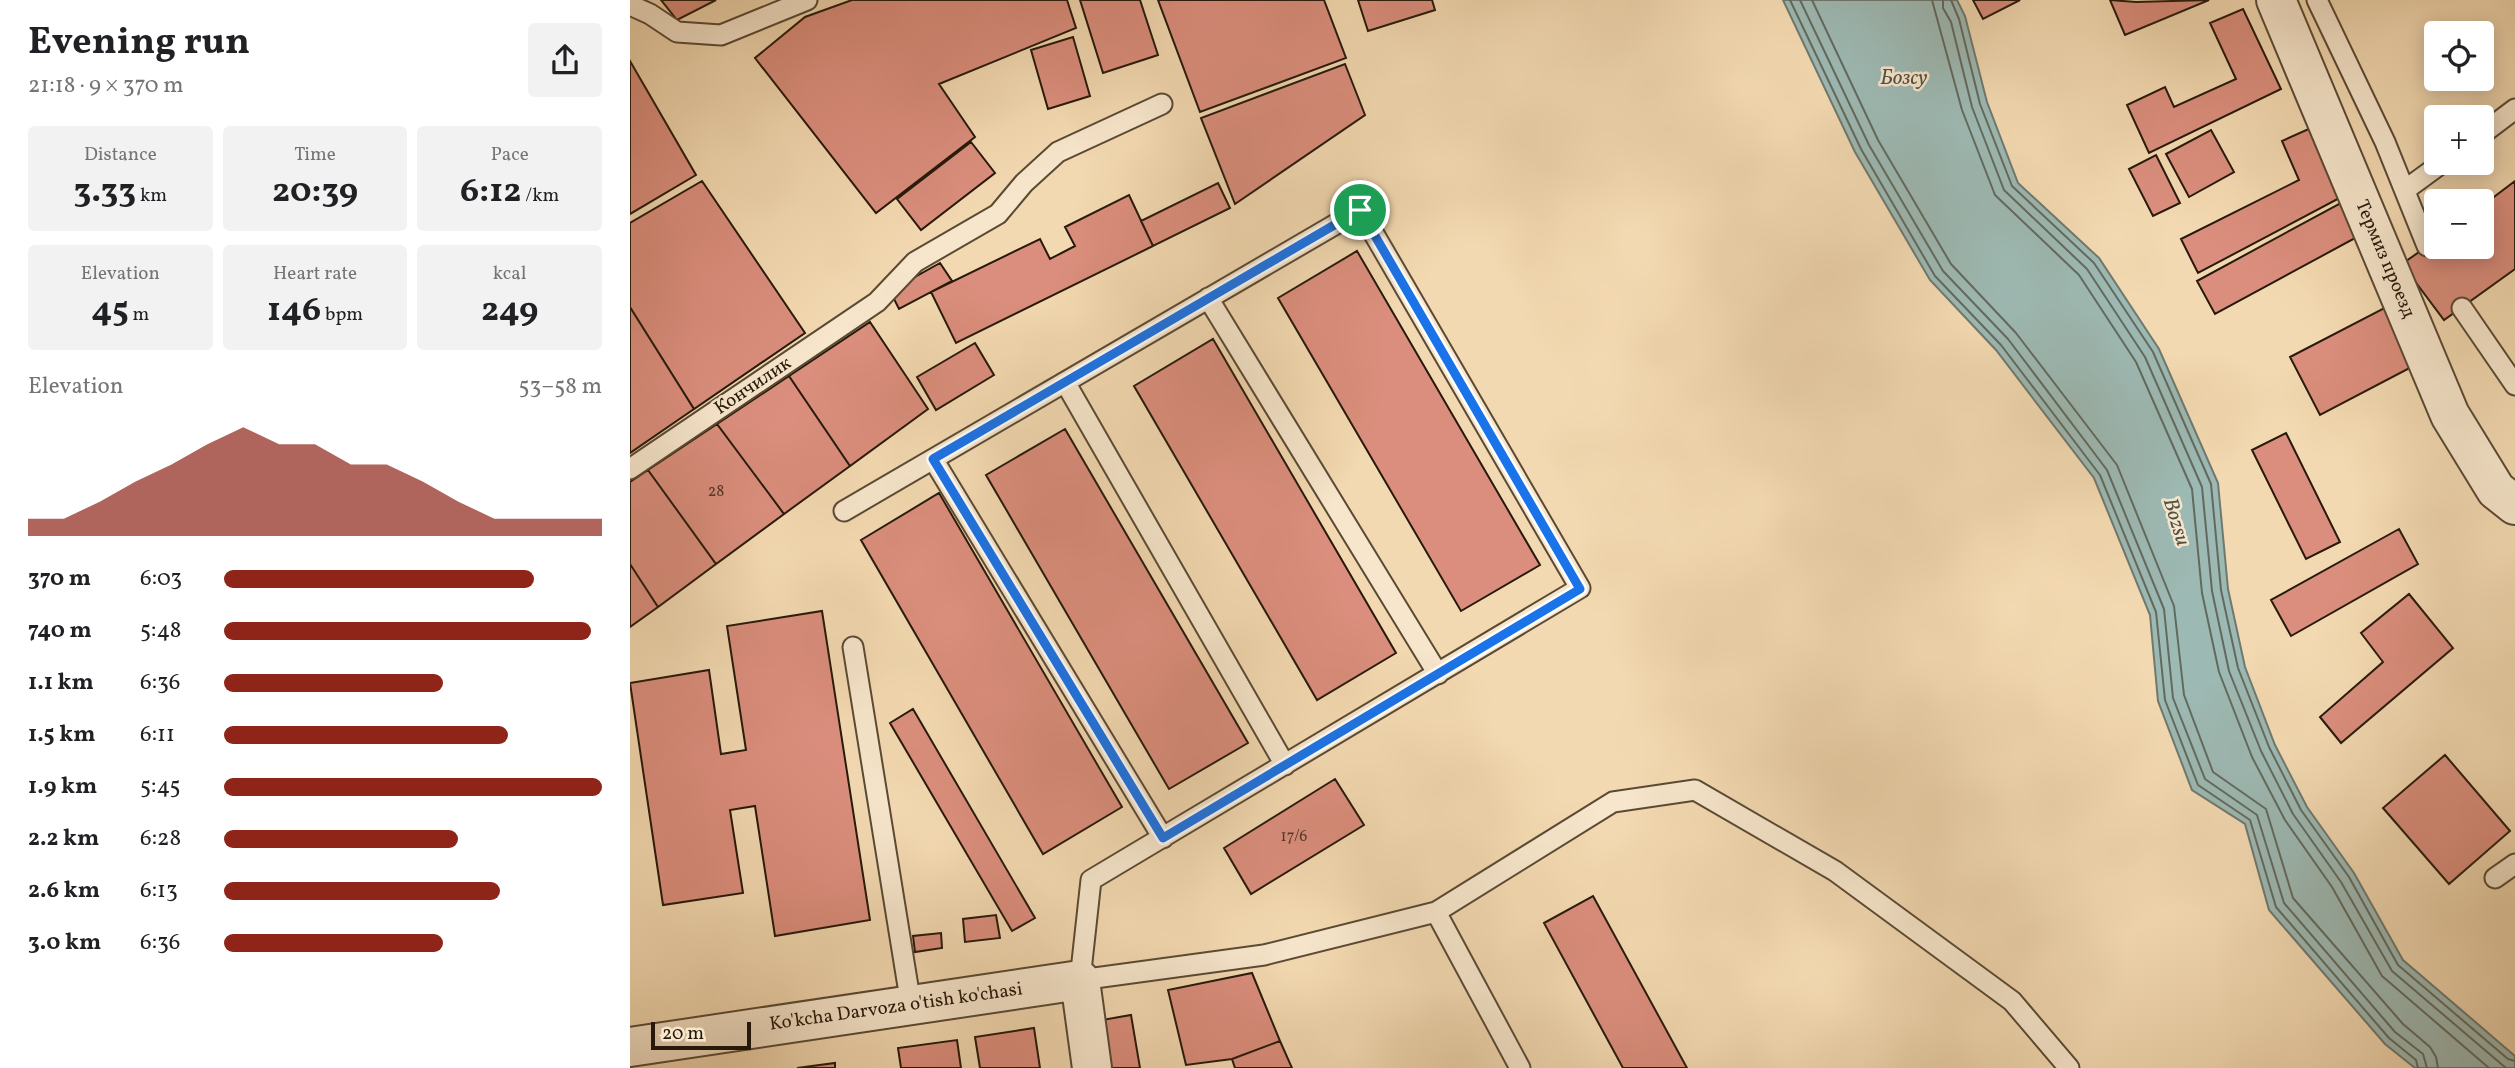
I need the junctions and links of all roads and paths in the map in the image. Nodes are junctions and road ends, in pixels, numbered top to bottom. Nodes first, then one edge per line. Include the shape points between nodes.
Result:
1 (807, 0) edge
2 (2316, 0) edge
3 (2279, 1) edge
4 (630, 5) edge
5 (1162, 104) dead end
6 (2515, 109) edge
7 (2494, 125) edge
8 (2426, 175) edge
9 (2405, 190) junction
10 (2424, 238) edge
11 (1208, 298) junction
12 (2462, 308) dead end
13 (2512, 374) edge
14 (1065, 382) junction
15 (933, 459) junction
16 (630, 469) edge
17 (2515, 505) edge
18 (844, 511) dead end
19 (853, 647) dead end
20 (1438, 674) junction
21 (1285, 765) junction
22 (1163, 838) junction
23 (2515, 864) edge
24 (2495, 878) dead end
25 (1436, 912) junction
26 (1080, 980) junction
27 (911, 1005) junction
28 (630, 1047) edge
29 (1092, 1068) edge
30 (1520, 1068) edge
31 (2069, 1068) edge

1 - 4 lane via 721,35 677,32
2 - 9 lane
3 - 17 street, Термиз проезд via 2450,415 2496,490
5 - 16 lane, Кончилик via 1058,152 998,214 915,262 877,302
6 - 7 lane
8 - 9 lane
9 - 10 lane
11 - 14 lane
11 - 20 lane
11 - 20 lane via 1360,210 1580,589
12 - 13 lane
14 - 15 lane
14 - 21 lane
15 - 18 lane
15 - 22 lane
19 - 27 lane
20 - 21 lane
21 - 22 lane
22 - 26 lane via 1091,880
23 - 24 lane
25 - 26 lane via 1264,955
25 - 30 lane
25 - 31 lane via 1613,802 1695,790 1836,871 2012,1001
26 - 27 street, Ko'kcha Darvoza o'tish ko'chasi
26 - 29 street
27 - 28 street, Ko'kcha Darvoza o'tish ko'chasi

